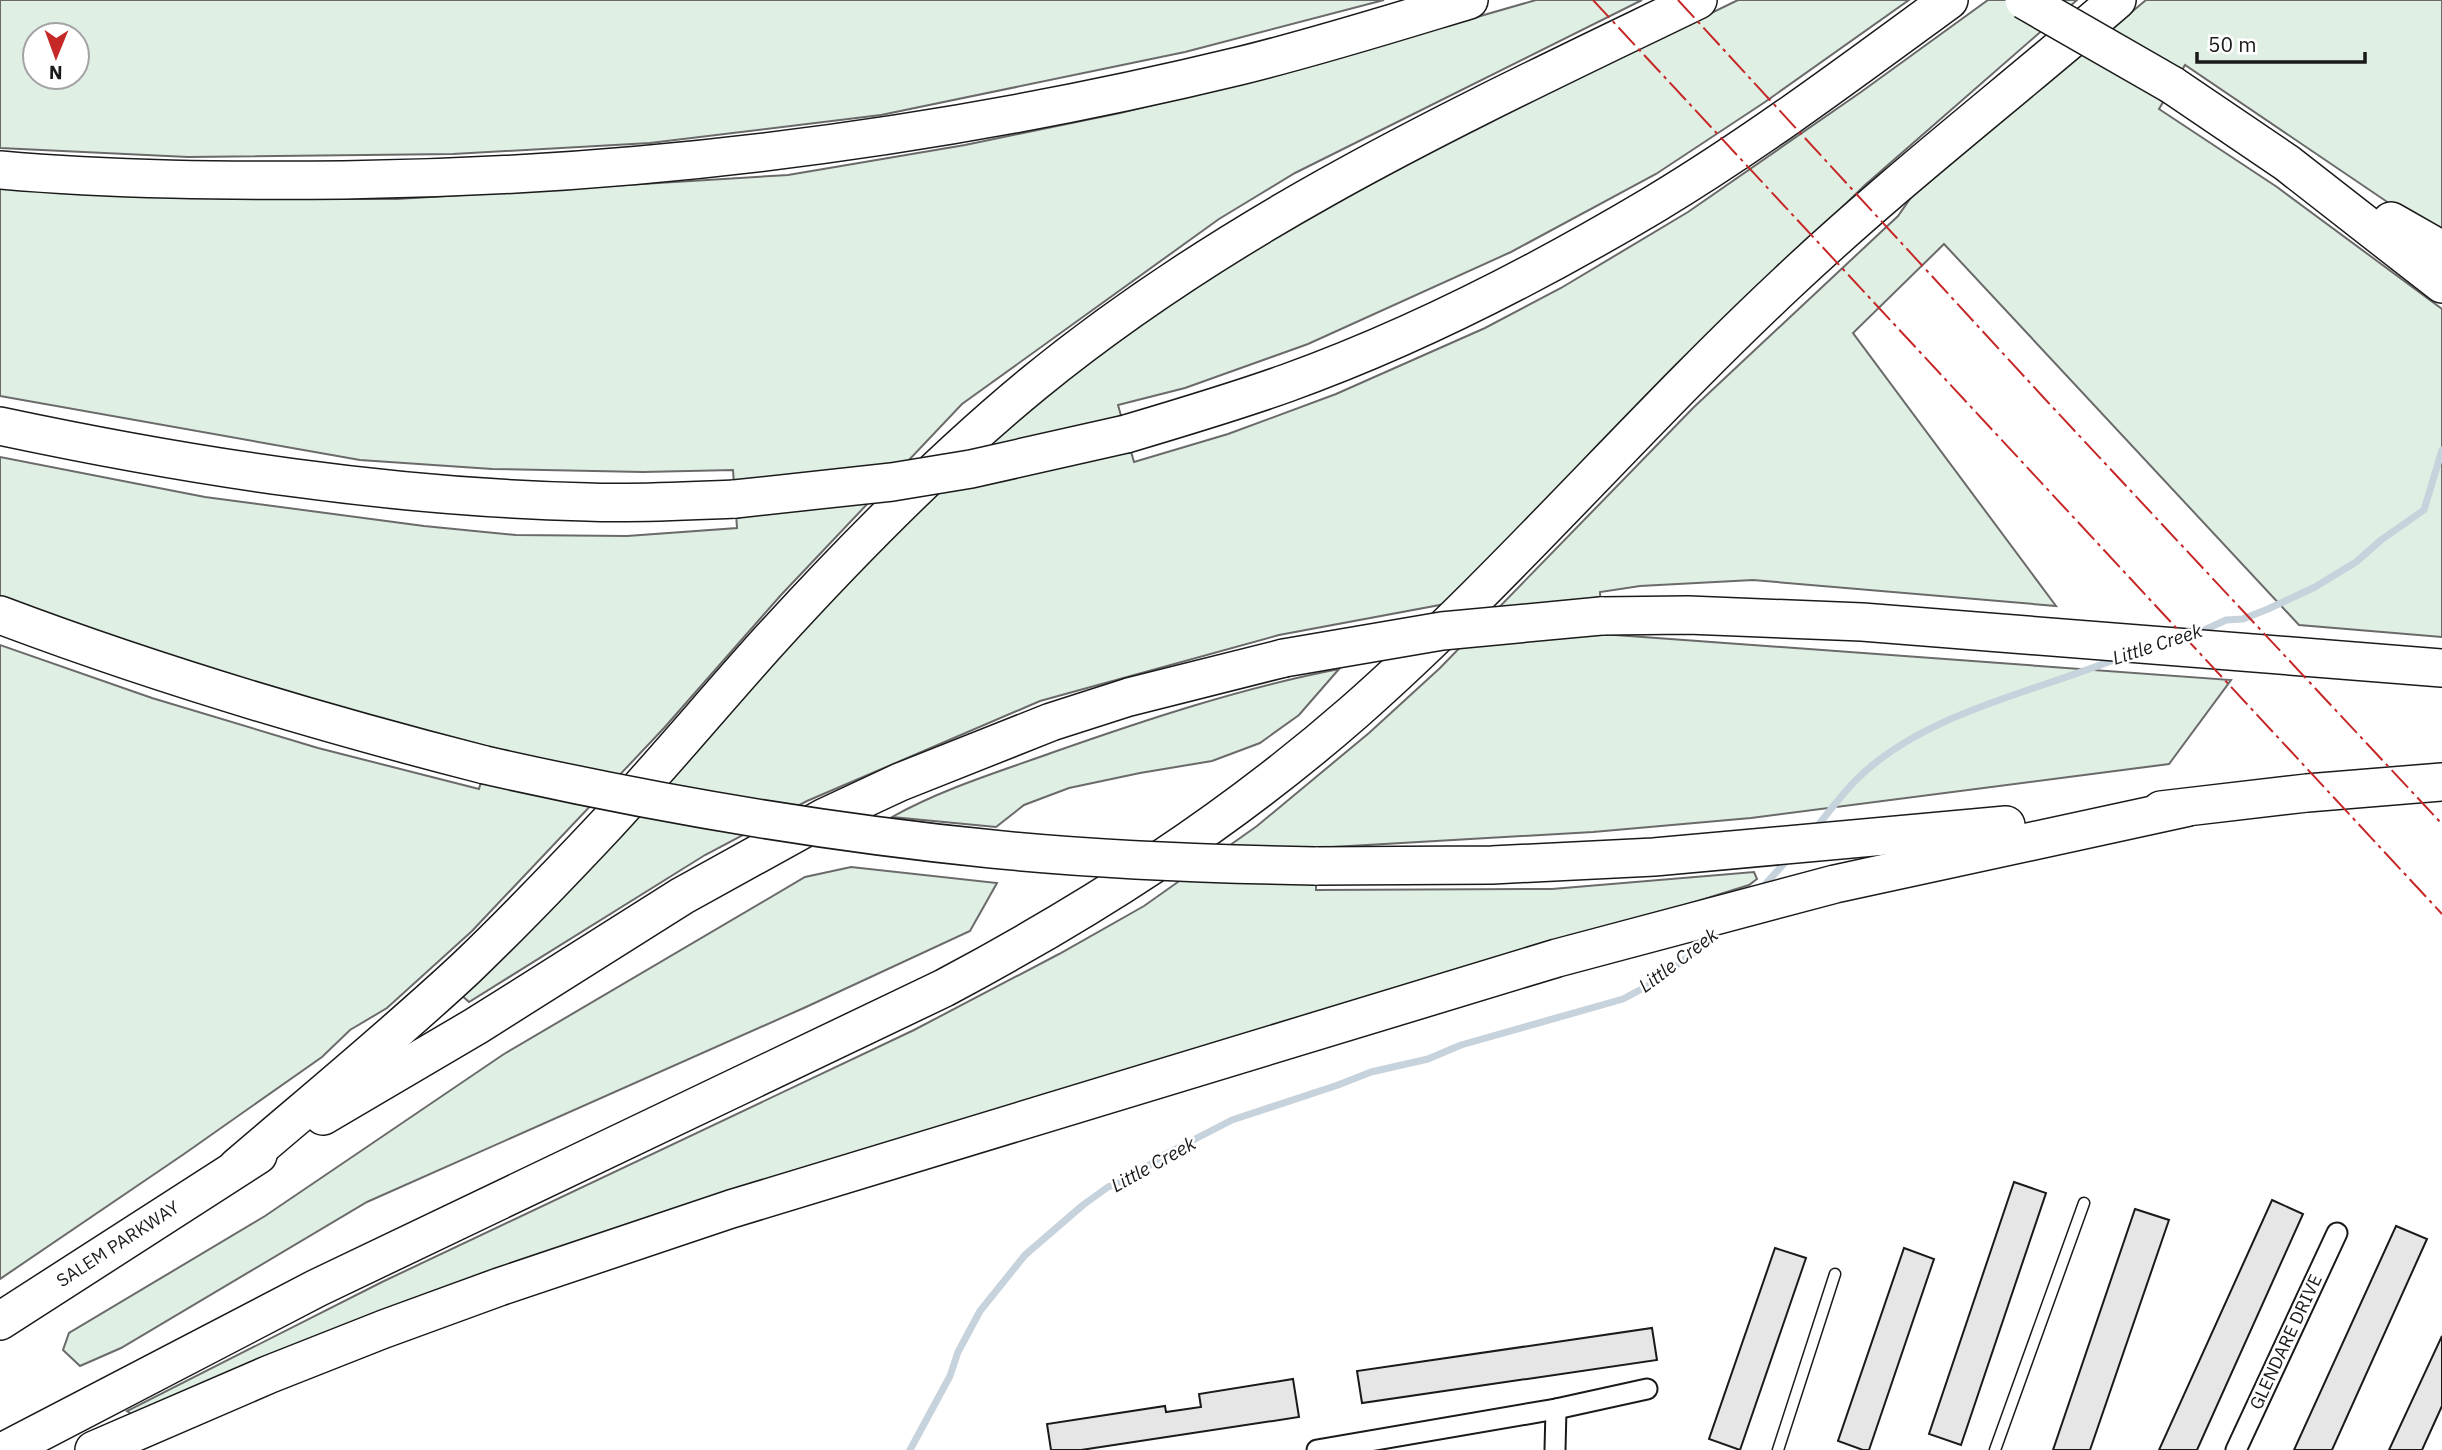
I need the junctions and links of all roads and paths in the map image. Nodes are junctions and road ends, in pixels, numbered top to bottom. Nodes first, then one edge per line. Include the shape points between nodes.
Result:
1 (1469, 0) edge
2 (1698, 0) edge
3 (1949, 0) edge
4 (2024, 0) edge
5 (2117, 0) edge
6 (2287, 163) junction
7 (0, 170) edge
8 (2442, 250) edge
9 (2442, 284) edge
10 (0, 426) edge
11 (0, 615) edge
12 (2442, 668) edge
13 (2442, 782) edge
14 (2185, 808) junction
15 (237, 1167) junction
16 (2084, 1203) dead end
17 (2337, 1233) dead end
18 (1835, 1274) dead end
19 (0, 1321) edge
20 (1647, 1389) dead end
21 (1556, 1409) junction
22 (6, 1450) edge
23 (94, 1450) edge
24 (1317, 1450) edge
25 (1555, 1450) edge
26 (1778, 1450) edge
27 (1995, 1450) edge
28 (2236, 1450) edge

1 - 7 highway via 1241,65 1123,92 897,134 762,153 573,171 383,180 152,179
2 - 15 highway via 1437,127 1304,198 1166,283 1035,382 840,565 608,823 466,967
3 - 10 highway, bridge via 1724,160 1523,278 1388,342 1289,382 1126,434 971,469 735,499 589,503 424,493 303,479
4 - 6 highway, bridge via 2172,85
5 - 22 highway via 1877,201 1787,283 1382,687 1289,766 1156,865 932,994 342,1276
6 - 8 highway
6 - 9 highway
11 - 14 highway, bridge via 219,691 485,765 779,823 1076,857 1315,866 1492,865 1654,857
12 - 15 highway, bridge via 1862,622 1688,615 1521,622 1284,658 1051,722 825,817 682,896 476,1026
13 - 14 highway
14 - 23 highway via 1835,884 1570,954 731,1209 384,1329
15 - 19 highway, SALEM PARKWAY
16 - 27 lane
17 - 28 street, GLENDARE DRIVE
18 - 26 lane
20 - 21 street
21 - 24 street
21 - 25 street

